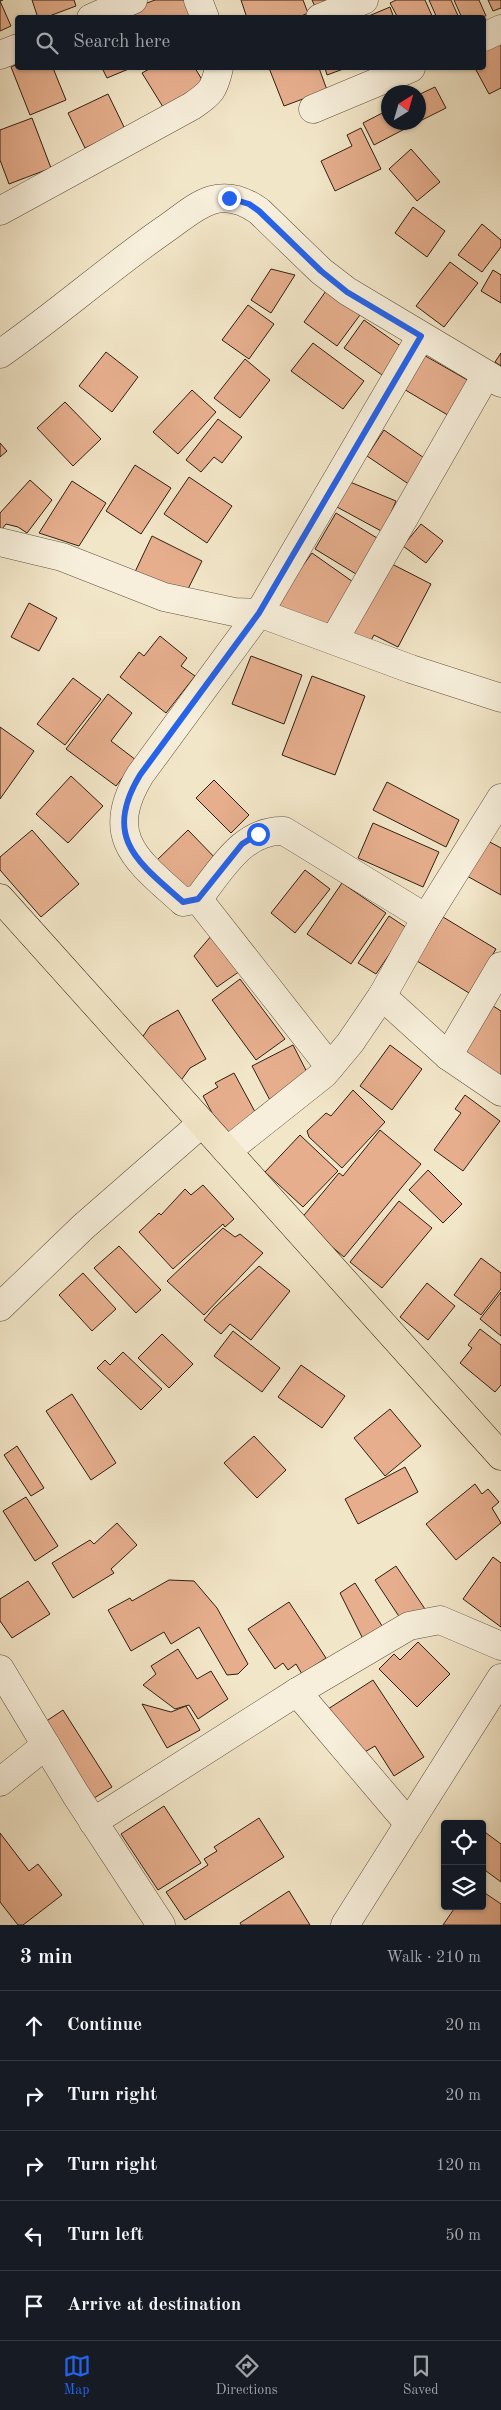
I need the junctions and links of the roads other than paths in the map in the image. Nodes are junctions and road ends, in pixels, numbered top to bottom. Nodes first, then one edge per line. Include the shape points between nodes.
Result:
1 (133, 0) edge
2 (198, 0) edge
3 (364, 0) edge
4 (98, 15) edge
5 (204, 15) edge
6 (327, 15) edge
7 (501, 29) edge
8 (486, 36) edge
9 (15, 49) edge
10 (0, 56) edge
11 (218, 70) edge
12 (406, 70) edge
13 (313, 109) dead end
14 (0, 211) edge
15 (421, 336) junction
16 (0, 354) edge
17 (494, 379) edge
18 (0, 542) edge
19 (259, 613) junction
20 (334, 640) junction
21 (501, 698) edge
22 (501, 798) edge
23 (0, 898) edge
24 (198, 899) junction
25 (426, 918) junction
26 (501, 966) edge
27 (382, 996) junction
28 (448, 1056) junction
29 (330, 1067) junction
30 (501, 1092) edge
31 (202, 1123) junction
32 (227, 1151) junction
33 (0, 1306) edge
34 (501, 1456) edge
35 (501, 1646) edge
36 (0, 1669) edge
37 (501, 1678) edge
38 (297, 1692) junction
39 (46, 1744) junction
40 (0, 1782) edge
41 (93, 1822) junction
42 (409, 1824) junction
43 (161, 1925) edge
44 (345, 1925) edge

1 - 4 street
2 - 5 street
3 - 6 street
7 - 8 street
9 - 10 street
11 - 14 street via 209,95 192,106
12 - 13 street
15 - 16 street via 347,292 249,204 220,198 203,203 124,258
15 - 17 street
15 - 19 street
17 - 20 street
18 - 19 street via 62,557 164,597 234,612
19 - 20 street
19 - 24 street via 140,775 130,790 124,814 125,839 142,864 183,902
20 - 21 street
22 - 25 street
23 - 31 main road
24 - 25 street via 242,844 258,834 284,831
24 - 29 street
25 - 27 street
26 - 28 street
27 - 28 street
27 - 29 street
28 - 30 street
29 - 32 street
31 - 32 main road
31 - 33 street via 83,1227
32 - 34 main road
35 - 38 street via 440,1620 426,1621 409,1626
36 - 39 street
37 - 42 street
38 - 41 street
38 - 42 street
39 - 40 street
39 - 41 street
41 - 43 street
42 - 44 street

